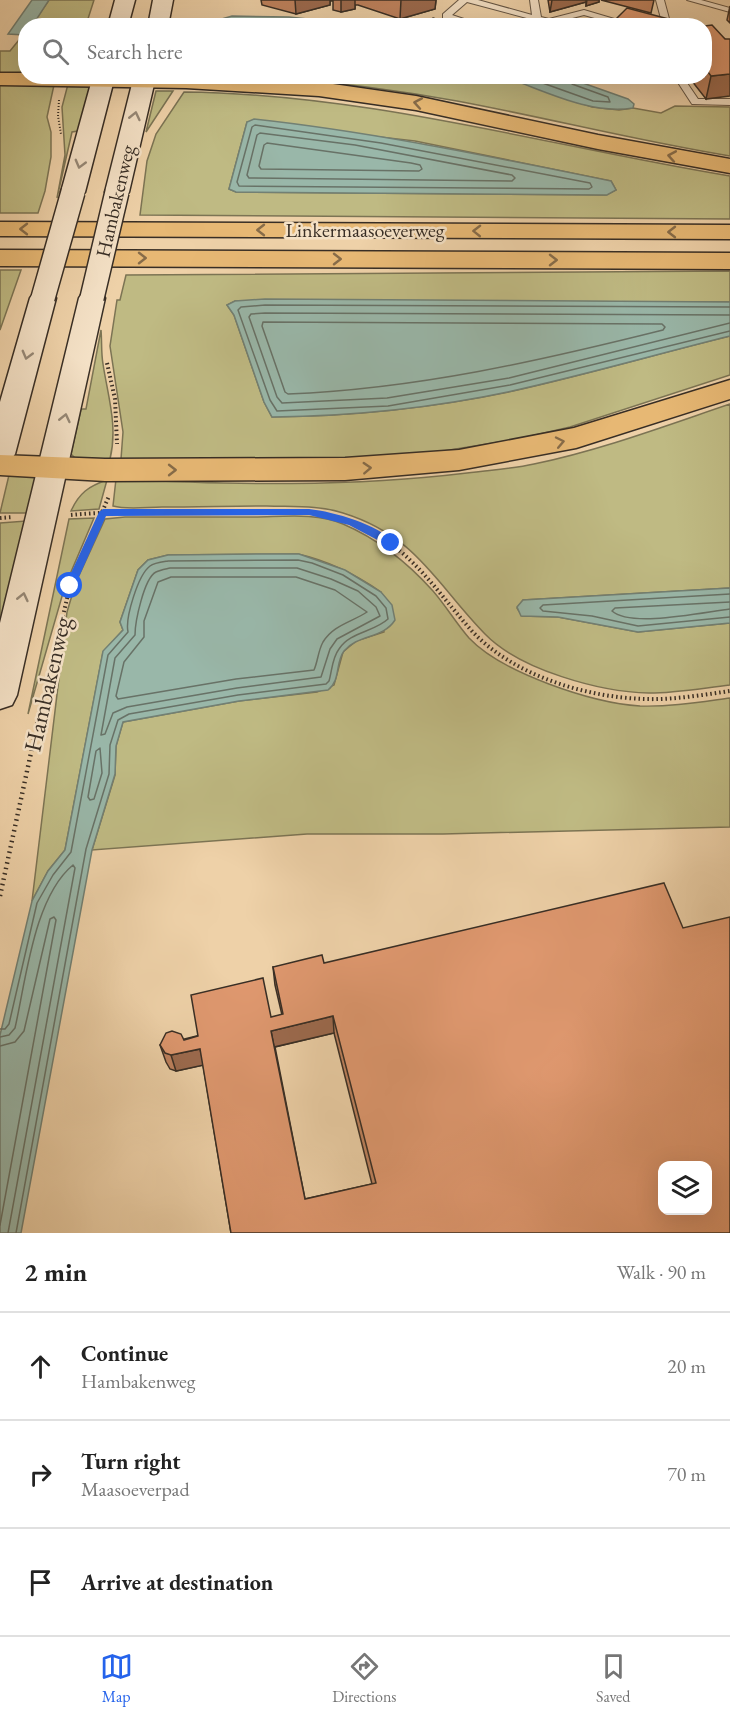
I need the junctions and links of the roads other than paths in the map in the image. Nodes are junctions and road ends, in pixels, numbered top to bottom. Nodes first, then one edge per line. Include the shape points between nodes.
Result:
1 (125, 0) edge
2 (163, 0) edge
3 (466, 0) edge
4 (534, 0) edge
5 (660, 0) edge
6 (691, 0) edge
7 (730, 10) edge
8 (120, 18) edge
9 (160, 18) edge
10 (453, 18) edge
11 (537, 18) joint
12 (563, 18) edge
13 (605, 18) edge
14 (665, 18) edge
15 (0, 79) edge
16 (18, 79) edge
17 (101, 84) edge
18 (143, 84) edge
19 (248, 84) edge
20 (683, 84) edge
21 (730, 102) edge
22 (730, 166) edge
23 (0, 229) edge
24 (730, 232) edge
25 (0, 258) edge
26 (730, 261) edge
27 (730, 389) edge
28 (0, 454) edge
29 (0, 465) edge
30 (54, 466) junction
31 (0, 695) edge

1 - 8 main road
2 - 9 main road
3 - 10 lane via 446,16
3 - 11 lane
4 - 11 lane
5 - 14 lane
6 - 7 lane
12 - 13 lane via 584,12
15 - 16 highway
17 -> 28 main road, Hambakenweg, bridge
30 -> 18 main road, Hambakenweg, bridge
22 -> 19 highway via 368,95
20 - 21 lane via 695,102
24 -> 23 highway, Linkermaasoeverweg
25 -> 26 highway, Linkermaasoeverweg
30 -> 27 highway via 114,470 345,469 459,460 576,438
29 - 30 highway
31 -> 30 main road, Hambakenweg

